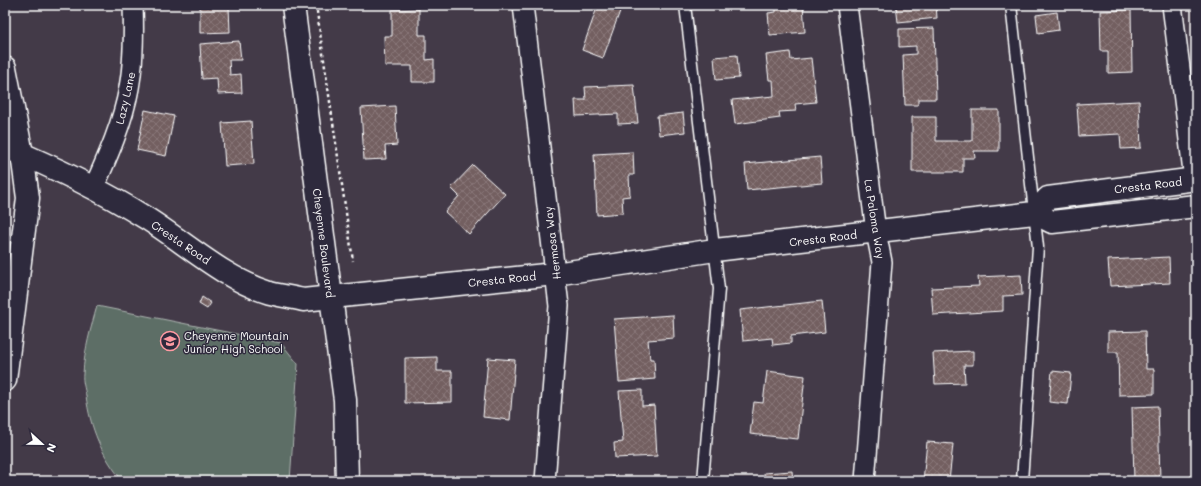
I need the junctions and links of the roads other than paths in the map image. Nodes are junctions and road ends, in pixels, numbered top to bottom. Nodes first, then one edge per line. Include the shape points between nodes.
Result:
1 (133, 5) edge
2 (293, 5) edge
3 (523, 5) edge
4 (685, 5) edge
5 (847, 5) edge
6 (1011, 5) edge
7 (1172, 5) edge
8 (5, 68) edge
9 (13, 151) edge
10 (1195, 185) edge
11 (94, 187) junction
12 (1127, 188) junction
13 (1196, 206) edge
14 (1034, 213) junction
15 (1130, 213) junction
16 (876, 232) junction
17 (715, 250) junction
18 (555, 274) junction
19 (331, 297) junction
20 (5, 380) edge
21 (347, 481) edge
22 (545, 481) edge
23 (703, 481) edge
24 (865, 481) edge
25 (1022, 481) edge

1 - 11 street, Lazy Lane via 134,38 129,89 122,115
2 - 19 main road, Cheyenne Boulevard
3 - 18 street, Hermosa Way
4 - 17 lane
5 - 16 street, La Paloma Way
6 - 14 lane
7 - 10 street
8 - 9 main road
9 - 11 main road, Cresta Road
9 - 20 main road via 28,198
10 - 12 main road, Cresta Road
11 - 19 main road, Cresta Road via 247,284 270,293 303,300
12 - 14 main road, Cresta Road via 1048,198
12 - 15 street
13 - 15 main road
14 - 15 main road via 1052,222
14 - 16 main road, Cresta Road
14 - 25 lane via 1038,247
16 - 17 main road, Cresta Road
16 - 24 street, La Paloma Way via 882,262
17 - 18 main road, Cresta Road
17 - 23 lane via 719,289
18 - 19 main road, Cresta Road
18 - 22 street, Hermosa Way via 559,306
19 - 21 main road, Cheyenne Boulevard via 345,400

